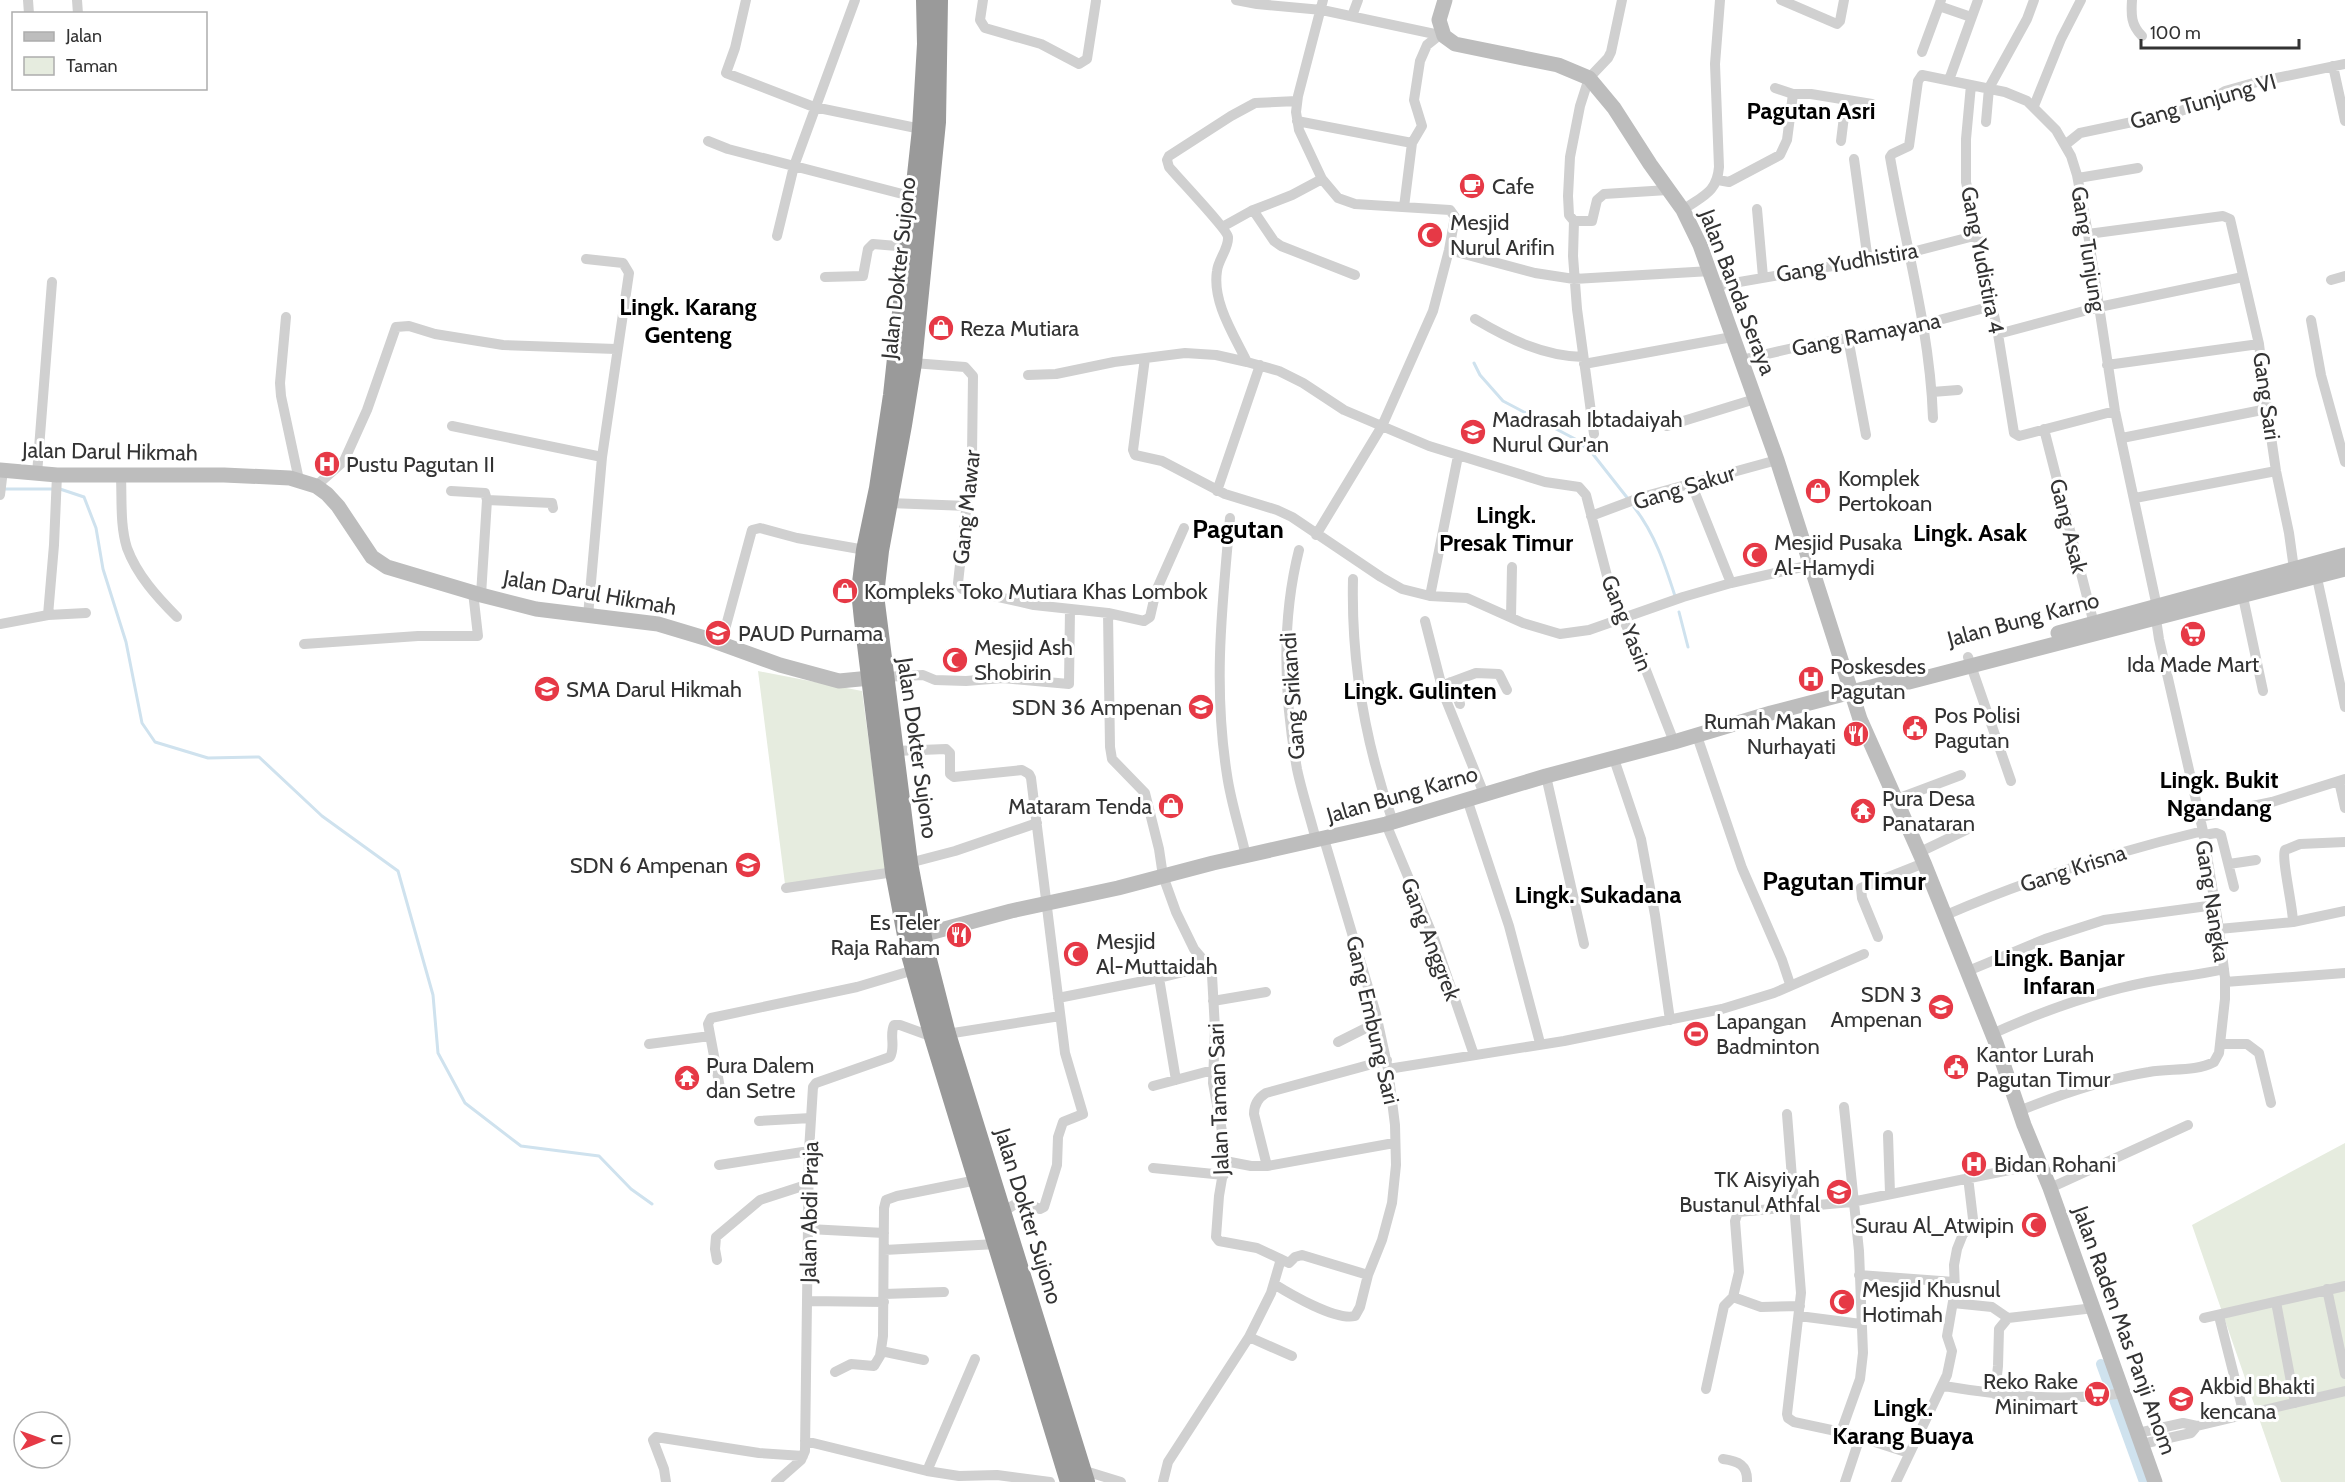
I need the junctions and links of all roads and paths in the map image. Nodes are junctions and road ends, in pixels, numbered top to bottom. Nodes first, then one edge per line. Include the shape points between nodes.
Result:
1 (746, 0) edge
2 (855, 0) edge
3 (925, 0) edge
4 (939, 0) edge
5 (983, 0) edge
6 (1095, 0) edge
7 (1236, 0) edge
8 (1358, 0) edge
9 (1445, 0) edge
10 (1622, 0) edge
11 (1720, 0) edge
12 (1781, 0) edge
13 (1844, 0) edge
14 (1978, 0) edge
15 (2034, 0) edge
16 (2081, 0) edge
17 (2132, 0) edge
18 (1940, 3) edge
19 (1323, 5) edge
20 (1352, 16) junction
21 (1971, 16) junction
22 (2142, 36) dead end
23 (1440, 37) junction
24 (1922, 52) dead end
25 (2345, 64) edge
26 (2333, 66) junction
27 (1589, 78) junction
28 (1946, 80) junction
29 (1971, 85) junction
30 (1774, 88) dead end
31 (1989, 88) junction
32 (1793, 94) junction
33 (1846, 99) junction
34 (1297, 101) junction
35 (1872, 104) dead end
36 (2034, 106) junction
37 (814, 107) junction
38 (1297, 121) junction
39 (2345, 121) edge
40 (1986, 122) dead end
41 (921, 129) junction
42 (708, 141) dead end
43 (1841, 141) dead end
44 (1412, 143) junction
45 (2065, 145) junction
46 (1854, 159) dead end
47 (794, 166) junction
48 (2138, 168) dead end
49 (2078, 178) junction
50 (1322, 179) junction
51 (1718, 180) junction
52 (1668, 190) junction
53 (914, 197) junction
54 (1404, 207) junction
55 (1757, 209) dead end
56 (1253, 210) junction
57 (1683, 210) junction
58 (1574, 222) junction
59 (1224, 226) junction
60 (2088, 234) junction
61 (1978, 235) junction
62 (777, 236) dead end
63 (909, 247) junction
64 (1449, 250) junction
65 (1908, 253) junction
66 (586, 259) dead end
67 (1868, 261) junction
68 (915, 269) junction
69 (1711, 271) junction
70 (1355, 275) dead end
71 (2345, 276) edge
72 (825, 277) dead end
73 (1763, 277) junction
74 (2243, 277) junction
75 (1574, 279) junction
76 (2331, 280) dead end
77 (52, 282) dead end
78 (1716, 286) junction
79 (1992, 306) junction
80 (2099, 307) junction
81 (286, 317) dead end
82 (1475, 320) dead end
83 (2311, 320) dead end
84 (1924, 324) junction
85 (1998, 334) junction
86 (1732, 337) junction
87 (1848, 338) junction
88 (2259, 344) junction
89 (616, 349) junction
90 (1145, 358) junction
91 (1583, 360) junction
92 (1741, 360) junction
93 (1247, 362) junction
94 (913, 363) junction
95 (1260, 365) junction
96 (2107, 365) junction
97 (1028, 375) dead end
98 (1958, 390) dead end
99 (1932, 392) junction
100 (1755, 399) junction
101 (2266, 409) junction
102 (2115, 411) junction
103 (1933, 418) dead end
104 (452, 426) dead end
105 (1382, 426) junction
106 (1667, 426) dead end
107 (2044, 429) junction
108 (1594, 434) dead end
109 (1866, 435) dead end
110 (2122, 438) junction
111 (1458, 456) junction
112 (602, 457) junction
113 (1777, 460) junction
114 (2345, 462) edge
115 (2276, 471) junction
116 (2, 474) edge
117 (37, 474) junction
118 (121, 477) junction
119 (299, 480) junction
120 (1691, 483) junction
121 (56, 485) junction
122 (316, 486) junction
123 (451, 491) dead end
124 (1217, 491) junction
125 (0, 494) edge
126 (2135, 498) junction
127 (487, 500) junction
128 (889, 503) junction
129 (968, 506) junction
130 (553, 508) dead end
131 (1591, 516) junction
132 (1230, 518) dead end
133 (1184, 528) dead end
134 (1316, 535) junction
135 (865, 550) junction
136 (1299, 550) dead end
137 (2340, 564) edge
138 (1811, 565) junction
139 (1512, 567) dead end
140 (2294, 569) junction
141 (2317, 578) junction
142 (1353, 579) dead end
143 (1731, 583) junction
144 (477, 594) junction
145 (1430, 596) junction
146 (2243, 597) junction
147 (1070, 609) junction
148 (86, 613) dead end
149 (1108, 613) junction
150 (2156, 613) junction
151 (48, 615) junction
152 (588, 616) junction
153 (177, 617) dead end
154 (1510, 617) junction
155 (1621, 618) junction
156 (1425, 621) dead end
157 (0, 624) edge
158 (2094, 624) junction
159 (304, 644) dead end
160 (722, 644) junction
161 (1969, 662) junction
162 (877, 678) junction
163 (1446, 684) junction
164 (1507, 690) dead end
165 (1851, 692) junction
166 (2263, 692) dead end
167 (1460, 704) dead end
168 (2345, 707) edge
169 (1698, 736) junction
170 (1674, 742) junction
171 (896, 751) junction
172 (1614, 759) junction
173 (1960, 775) dead end
174 (1546, 776) junction
175 (2342, 780) edge
176 (2011, 781) dead end
177 (1484, 794) junction
178 (1467, 799) junction
179 (1897, 800) junction
180 (2345, 808) edge
181 (2200, 817) junction
182 (1037, 823) junction
183 (1390, 823) junction
184 (1966, 830) dead end
185 (2203, 833) junction
186 (1320, 839) junction
187 (2345, 842) edge
188 (1246, 856) junction
189 (1922, 858) junction
190 (2256, 860) dead end
191 (2229, 864) junction
192 (902, 868) junction
193 (1163, 876) junction
194 (2234, 887) dead end
195 (786, 888) dead end
196 (1046, 904) junction
197 (2215, 905) junction
198 (2345, 911) edge
199 (1946, 915) junction
200 (2293, 922) junction
201 (2219, 929) junction
202 (916, 936) junction
203 (1878, 938) dead end
204 (1584, 944) dead end
205 (1864, 954) dead end
206 (1208, 966) junction
207 (2224, 969) junction
208 (914, 970) junction
209 (1968, 971) junction
210 (2345, 973) edge
211 (1159, 978) junction
212 (2225, 982) junction
213 (1790, 984) junction
214 (1266, 992) dead end
215 (1058, 998) junction
216 (1214, 1001) junction
217 (1060, 1016) junction
218 (1670, 1020) junction
219 (1372, 1025) junction
220 (1992, 1034) junction
221 (710, 1036) junction
222 (940, 1036) junction
223 (1338, 1042) dead end
224 (1540, 1043) junction
225 (649, 1044) dead end
226 (2220, 1044) junction
227 (1474, 1056) junction
228 (1388, 1065) junction
229 (1213, 1070) junction
230 (1176, 1080) junction
231 (1153, 1086) dead end
232 (720, 1088) dead end
233 (2271, 1103) dead end
234 (1844, 1107) dead end
235 (2019, 1111) junction
236 (1787, 1114) dead end
237 (811, 1118) junction
238 (759, 1121) dead end
239 (2188, 1125) dead end
240 (1888, 1136) dead end
241 (972, 1137) junction
242 (1394, 1143) junction
243 (809, 1151) junction
244 (1225, 1161) junction
245 (2038, 1162) junction
246 (719, 1165) dead end
247 (1267, 1166) junction
248 (1153, 1168) dead end
249 (1224, 1175) junction
250 (1968, 1177) junction
251 (977, 1180) junction
252 (809, 1184) junction
253 (2050, 1188) junction
254 (1890, 1193) junction
255 (1852, 1202) junction
256 (1794, 1206) junction
257 (1003, 1212) junction
258 (809, 1229) junction
259 (884, 1233) junction
260 (997, 1245) junction
261 (884, 1250) junction
262 (1281, 1259) junction
263 (717, 1260) dead end
264 (1368, 1275) junction
265 (1859, 1275) junction
266 (1954, 1282) junction
267 (1274, 1284) junction
268 (2345, 1286) edge
269 (2327, 1289) junction
270 (944, 1292) dead end
271 (1733, 1297) junction
272 (884, 1298) junction
273 (808, 1301) junction
274 (2276, 1302) junction
275 (1953, 1303) junction
276 (2094, 1308) junction
277 (1800, 1311) junction
278 (2219, 1316) junction
279 (2008, 1318) junction
280 (2204, 1318) dead end
281 (1861, 1324) junction
282 (1249, 1337) junction
283 (881, 1351) junction
284 (1292, 1356) dead end
285 (975, 1359) dead end
286 (924, 1360) dead end
287 (835, 1372) dead end
288 (2345, 1374) edge
289 (1944, 1386) junction
290 (1706, 1389) dead end
291 (2345, 1391) edge
292 (1995, 1394) junction
293 (2116, 1394) junction
294 (2295, 1402) junction
295 (2244, 1415) junction
296 (1841, 1432) junction
297 (1860, 1437) junction
298 (2140, 1438) junction
299 (806, 1441) junction
300 (1909, 1453) junction
301 (803, 1456) junction
302 (1723, 1460) dead end
303 (927, 1471) junction
304 (1079, 1478) edge
305 (666, 1482) edge
306 (776, 1482) edge
307 (1050, 1482) edge
308 (1122, 1482) edge
309 (1163, 1482) edge
310 (1747, 1482) edge
311 (1845, 1482) edge
312 (1896, 1482) edge
313 (2155, 1482) edge

1 - 37 street via 726,73
2 - 37 street
3 - 41 highway
4 - 68 highway, Jalan Dokter Sujono via 937,122
5 - 6 street via 980,20 985,28 1041,44 1079,64 1087,59
7 - 19 street
8 - 20 street
9 - 23 street via 1439,20
10 - 27 street via 1611,52
11 - 51 street via 1714,64
12 - 13 street via 1837,24
14 - 21 street
15 - 31 street
16 - 36 street
17 - 22 street via 2132,19
18 - 21 street
18 - 24 street
19 - 20 street
19 - 34 street
20 - 23 street
21 - 28 street
23 - 27 street, Jalan Banda Seraya via 1462,47 1547,62
23 - 44 street via 1427,45 1420,61 1414,100 1422,126
25 - 26 street, Gang Tunjung VI
26 - 39 street
26 - 45 street, Gang Tunjung VI via 2225,91 2175,113 2080,133
27 - 52 street, Jalan Banda Seraya via 1614,108
27 - 58 street via 1570,157 1568,211
28 - 29 street, Gang Tunjung
28 - 65 street via 1920,77 1909,146 1892,154 1890,160
29 - 31 street, Gang Tunjung
29 - 61 street, Gang Yudistira 4 via 1965,164
30 - 32 street
31 - 36 street, Gang Tunjung
31 - 40 street
32 - 33 street
32 - 51 street via 1786,140 1779,155 1729,182
33 - 35 street
33 - 43 street
34 - 38 street
34 - 59 street via 1255,103 1168,157 1169,167
36 - 45 street, Gang Tunjung
37 - 41 street
37 - 47 street
38 - 44 street
38 - 50 street
41 - 53 highway
42 - 47 street
44 - 54 street
45 - 49 street, Gang Tunjung
46 - 67 street
47 - 53 street
47 - 62 street
48 - 49 street
49 - 60 street, Gang Tunjung
50 - 54 street via 1338,198 1355,204
50 - 56 street
51 - 57 street via 1713,189
52 - 57 street, Jalan Banda Seraya
52 - 58 street via 1604,194 1597,200 1592,221
53 - 63 highway
54 - 64 street via 1450,210 1455,217
55 - 73 street
56 - 59 street
56 - 70 street via 1281,246
57 - 69 street, Jalan Banda Seraya
58 - 75 street
59 - 93 street via 1227,244 1218,264 1216,288
60 - 74 street, Gang Sari via 2223,216 2232,225
60 - 80 street, Gang Tunjung
61 - 65 street, Gang Yudhistira
61 - 79 street, Gang Yudistira 4
63 - 68 highway
63 - 72 street via 872,245 863,276
64 - 75 street
64 - 105 street via 1433,311
65 - 67 street, Gang Yudhistira
65 - 84 street
66 - 89 street via 623,263 628,269
67 - 73 street, Gang Yudhistira
68 - 94 highway, Jalan Dokter Sujono
68 - 135 highway
69 - 75 street
69 - 78 street, Jalan Banda Seraya
71 - 76 street
73 - 78 street, Gang Yudhistira
74 - 80 street
74 - 88 street, Gang Sari
75 - 91 street
77 - 117 street
78 - 86 street, Jalan Banda Seraya
79 - 84 street, Gang Ramayana
79 - 85 street, Gang Yudistira 4
80 - 85 street
80 - 96 street, Gang Tunjung
81 - 119 street via 280,396
82 - 91 street via 1526,346
83 - 114 street via 2321,375
84 - 87 street, Gang Ramayana
84 - 99 street
85 - 107 street, Gang Yudistira 4 via 2014,433 2019,436
86 - 91 street
86 - 92 street, Jalan Banda Seraya
87 - 92 street, Gang Ramayana
87 - 109 street
88 - 96 street
88 - 101 street, Gang Sari
89 - 112 street
89 - 122 street via 503,345 409,326 396,327 344,461
90 - 93 street via 1185,353
90 - 97 street via 1056,374
90 - 124 street via 1134,453 1162,461
91 - 108 street
92 - 100 street, Jalan Banda Seraya
93 - 95 street
94 - 128 highway, Jalan Dokter Sujono
94 - 129 street, Gang Mawar via 965,367 973,374
95 - 105 street via 1293,378 1344,410
95 - 124 street
96 - 102 street, Gang Tunjung
98 - 99 street
99 - 103 street
100 - 106 street
100 - 113 street, Jalan Banda Seraya
101 - 110 street
101 - 115 street, Gang Sari
102 - 107 street
102 - 110 street, Gang Tunjung
104 - 112 street
105 - 111 street
105 - 134 street
107 - 158 street, Gang Asak
110 - 126 street, Gang Tunjung
111 - 131 street, Gang Yasin via 1545,482 1579,487 1584,490
111 - 145 street
112 - 152 street
113 - 120 street, Gang Sakur
113 - 138 street, Jalan Banda Seraya
115 - 126 street
115 - 140 street, Gang Sari
116 - 117 street, Jalan Darul Hikmah
116 - 125 street
117 - 121 street, Jalan Darul Hikmah
118 - 119 street, Jalan Darul Hikmah via 224,475
118 - 121 street, Jalan Darul Hikmah
118 - 153 street via 127,546 151,590
119 - 122 street, Jalan Darul Hikmah
120 - 131 street, Gang Sakur
120 - 143 street
121 - 151 street
122 - 144 street, Jalan Darul Hikmah via 338,506 378,562
123 - 127 street via 485,494
124 - 134 street via 1277,510
126 - 150 street, Gang Nangka
127 - 130 street via 552,502
127 - 144 street
128 - 129 street
128 - 162 highway, Jalan Dokter Sujono via 875,594
129 - 147 street, Gang Mawar via 958,583 961,588
131 - 155 street, Gang Yasin
132 - 188 street via 1219,695 1227,778
133 - 149 street, Gang Mawar via 1156,591 1150,617 1143,621
134 - 145 street via 1392,584
135 - 160 street via 754,529
135 - 162 highway via 860,591
136 - 186 street, Gang Srikandi via 1288,605 1287,674 1297,768
137 - 140 street
137 - 141 street, Jalan Bung Karno
138 - 143 street
138 - 165 street, Jalan Banda Seraya
139 - 154 street
140 - 150 street
141 - 146 street, Jalan Bung Karno
141 - 168 street
142 - 183 street, Gang Anggrek via 1356,671
143 - 155 street
144 - 152 street, Jalan Darul Hikmah via 536,609
144 - 159 street via 478,636
145 - 154 street via 1467,598
146 - 150 street, Jalan Bung Karno
146 - 166 street
147 - 149 street, Gang Mawar
147 - 162 street via 1069,684 1003,678 935,680 922,675
148 - 151 street
149 - 193 street, Jalan Taman Sari via 1112,759 1145,793
150 - 158 street, Jalan Bung Karno
150 - 161 street, Jalan Bung Karno
150 - 181 street, Gang Nangka
151 - 157 street
152 - 160 street, Jalan Darul Hikmah via 658,624
154 - 155 street via 1560,634 1589,630
155 - 170 street, Gang Yasin
156 - 163 street
158 - 161 street, Jalan Bung Karno
160 - 162 street, Jalan Darul Hikmah via 839,681
161 - 165 street, Jalan Bung Karno via 1910,682 1890,682
161 - 176 street
162 - 171 highway, Jalan Dokter Sujono
162 - 192 highway
163 - 164 street via 1476,673 1499,674
163 - 167 street
163 - 177 street
165 - 169 street, Jalan Bung Karno
165 - 179 street, Jalan Raden Mas Panji Anom
169 - 170 street, Jalan Bung Karno
169 - 213 street via 1742,868
170 - 172 street, Jalan Bung Karno
171 - 182 street via 946,749 950,753 950,774 954,777 1027,772 1032,778
171 - 192 highway, Jalan Dokter Sujono
172 - 174 street, Jalan Bung Karno
172 - 218 street via 1641,839
173 - 179 street
174 - 177 street, Jalan Bung Karno
174 - 204 street
175 - 180 street
175 - 181 street via 2264,804
177 - 178 street, Jalan Bung Karno
178 - 183 street, Jalan Bung Karno
178 - 224 street via 1509,926
179 - 189 street, Jalan Raden Mas Panji Anom
181 - 185 street, Gang Nangka
182 - 192 street
182 - 196 street
183 - 186 street, Jalan Bung Karno
183 - 227 street, Gang Anggrek
184 - 189 street
185 - 191 street via 2221,835
185 - 197 street, Gang Nangka
185 - 199 street, Gang Krisna via 2128,850 2055,873
186 - 188 street, Jalan Bung Karno
186 - 219 street, Gang Embung Sari via 1348,913
187 - 200 street via 2300,844 2285,850 2283,860
188 - 193 street, Jalan Bung Karno
189 - 199 street, Jalan Raden Mas Panji Anom
189 - 203 street via 1861,888
190 - 191 street
191 - 194 street
192 - 195 street
192 - 202 highway, Jalan Dokter Sujono
193 - 196 street, Jalan Bung Karno
193 - 206 street, Jalan Taman Sari via 1187,937
196 - 202 street, Jalan Bung Karno
196 - 215 street
197 - 201 street, Gang Nangka
197 - 209 street via 2104,920
198 - 200 street
199 - 209 street, Jalan Raden Mas Panji Anom
200 - 201 street
201 - 207 street, Gang Nangka
202 - 208 highway
202 - 222 highway, Jalan Dokter Sujono
205 - 213 street
206 - 211 street
206 - 216 street, Jalan Taman Sari
207 - 212 street, Gang Nangka
207 - 220 street via 2078,1000
208 - 221 street via 857,987 711,1018
208 - 222 highway
209 - 220 street, Jalan Raden Mas Panji Anom
210 - 212 street
211 - 215 street
211 - 230 street
212 - 226 street, Gang Nangka
213 - 218 street via 1748,1002
214 - 216 street
215 - 217 street
216 - 229 street, Jalan Taman Sari
217 - 222 street
217 - 257 street via 1068,1066 1083,1115 1063,1122 1059,1131 1057,1165 1044,1207 1020,1201
218 - 224 street
219 - 223 street
219 - 228 street, Gang Embung Sari
220 - 235 street, Jalan Raden Mas Panji Anom
221 - 225 street
221 - 232 street
222 - 237 street, Jalan Abdi Praja via 894,1025 890,1057 815,1084
222 - 241 highway, Jalan Dokter Sujono
224 - 227 street
226 - 233 street via 2247,1044 2259,1053
226 - 235 street via 2214,1062 2112,1080
227 - 228 street
228 - 242 street, Gang Embung Sari
228 - 247 street via 1260,1097 1254,1114
229 - 230 street
229 - 244 street, Jalan Taman Sari
230 - 231 street
234 - 255 street
235 - 245 street, Jalan Raden Mas Panji Anom
236 - 256 street
237 - 238 street
237 - 243 street, Jalan Abdi Praja
239 - 253 street
240 - 254 street
241 - 251 highway
241 - 257 highway, Jalan Dokter Sujono
242 - 247 street
242 - 264 street, Gang Embung Sari via 1396,1174 1392,1203
243 - 246 street
243 - 252 street, Jalan Abdi Praja
244 - 247 street
244 - 249 street, Jalan Taman Sari
245 - 250 street
245 - 253 street, Jalan Raden Mas Panji Anom
248 - 249 street
249 - 262 street, Jalan Taman Sari via 1215,1236
250 - 254 street
250 - 266 street via 1973,1219 1957,1249
251 - 259 street via 890,1198 885,1204
251 - 260 highway
252 - 258 street, Jalan Abdi Praja
252 - 263 street via 760,1200 745,1212 716,1237
253 - 276 street, Jalan Raden Mas Panji Anom
254 - 255 street
255 - 256 street
255 - 265 street
256 - 271 street via 1745,1210 1736,1215 1739,1272
256 - 277 street
257 - 304 highway, Jalan Dokter Sujono
258 - 259 street
258 - 273 street, Jalan Abdi Praja
259 - 261 street
260 - 261 street
260 - 304 highway
261 - 272 street
262 - 264 street via 1289,1263 1302,1255
262 - 267 street
264 - 267 street, Gang Embung Sari via 1357,1314 1348,1317
265 - 266 street
265 - 281 street
266 - 275 street
267 - 282 street
268 - 269 street
269 - 274 street
269 - 288 street
270 - 272 street
271 - 277 street via 1761,1307
271 - 290 street via 1724,1306
272 - 273 street
272 - 283 street
273 - 299 street, Jalan Abdi Praja
274 - 278 street
274 - 294 street
275 - 279 street via 1992,1307
275 - 289 street via 1947,1336 1952,1351
276 - 279 street
276 - 293 street, Jalan Raden Mas Panji Anom
277 - 281 street
277 - 296 street via 1786,1414 1794,1422
278 - 280 street
278 - 295 street
279 - 292 street via 1999,1328
281 - 296 street via 1860,1378
282 - 284 street
282 - 309 street via 1168,1462
283 - 286 street
283 - 287 street via 874,1366 851,1364
285 - 303 street
289 - 292 street
289 - 300 street
291 - 294 street
292 - 293 street via 2048,1398
293 - 298 street, Jalan Raden Mas Panji Anom
294 - 295 street
295 - 298 street via 2197,1426 2183,1423
296 - 297 street
297 - 300 street
297 - 311 street
298 - 313 street, Jalan Raden Mas Panji Anom
299 - 301 street, Jalan Abdi Praja
299 - 303 street
300 - 312 street
301 - 305 street via 656,1437 653,1440
301 - 306 street
302 - 310 street via 1736,1461 1744,1467
303 - 307 street via 968,1478 997,1475
304 - 308 street

